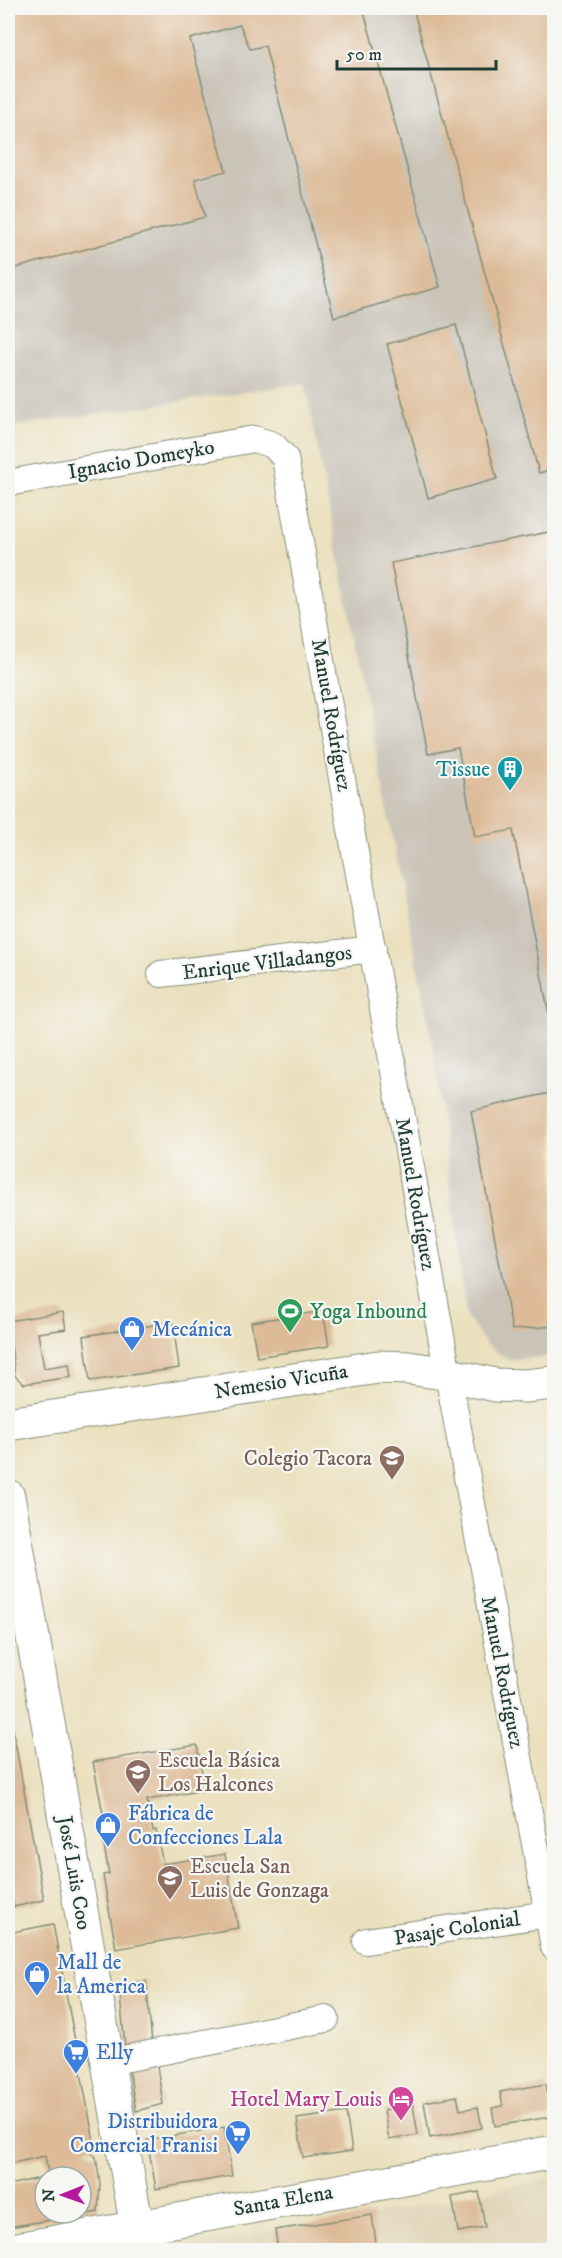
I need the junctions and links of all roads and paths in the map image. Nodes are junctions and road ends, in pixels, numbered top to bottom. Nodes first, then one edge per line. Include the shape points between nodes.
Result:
1 (273, 445) joint
2 (8, 483) edge
3 (373, 949) junction
4 (161, 974) dead end
5 (448, 1374) junction
6 (555, 1383) edge
7 (8, 1424) edge
8 (8, 1496) edge
9 (548, 1914) junction
10 (366, 1941) dead end
11 (555, 1947) edge
12 (326, 2019) dead end
13 (108, 2062) junction
14 (555, 2152) edge
15 (139, 2238) edge
16 (12, 2250) edge

1 - 2 street, Ignacio Domeyko via 245,440
1 - 3 street, Manuel Rodríguez via 288,467
3 - 4 street, Enrique Villadangos
3 - 5 street, Manuel Rodríguez
5 - 6 street, Nemesio Vicuña via 495,1385
5 - 7 street, Nemesio Vicuña via 408,1368 364,1368
5 - 9 street, Manuel Rodríguez
8 - 13 street, José Luis Coo
9 - 10 street, Pasaje Colonial
9 - 11 street, Manuel Rodríguez
12 - 13 street
13 - 15 street, José Luis Coo
14 - 15 street, Santa Elena
15 - 16 street, Santa Elena

